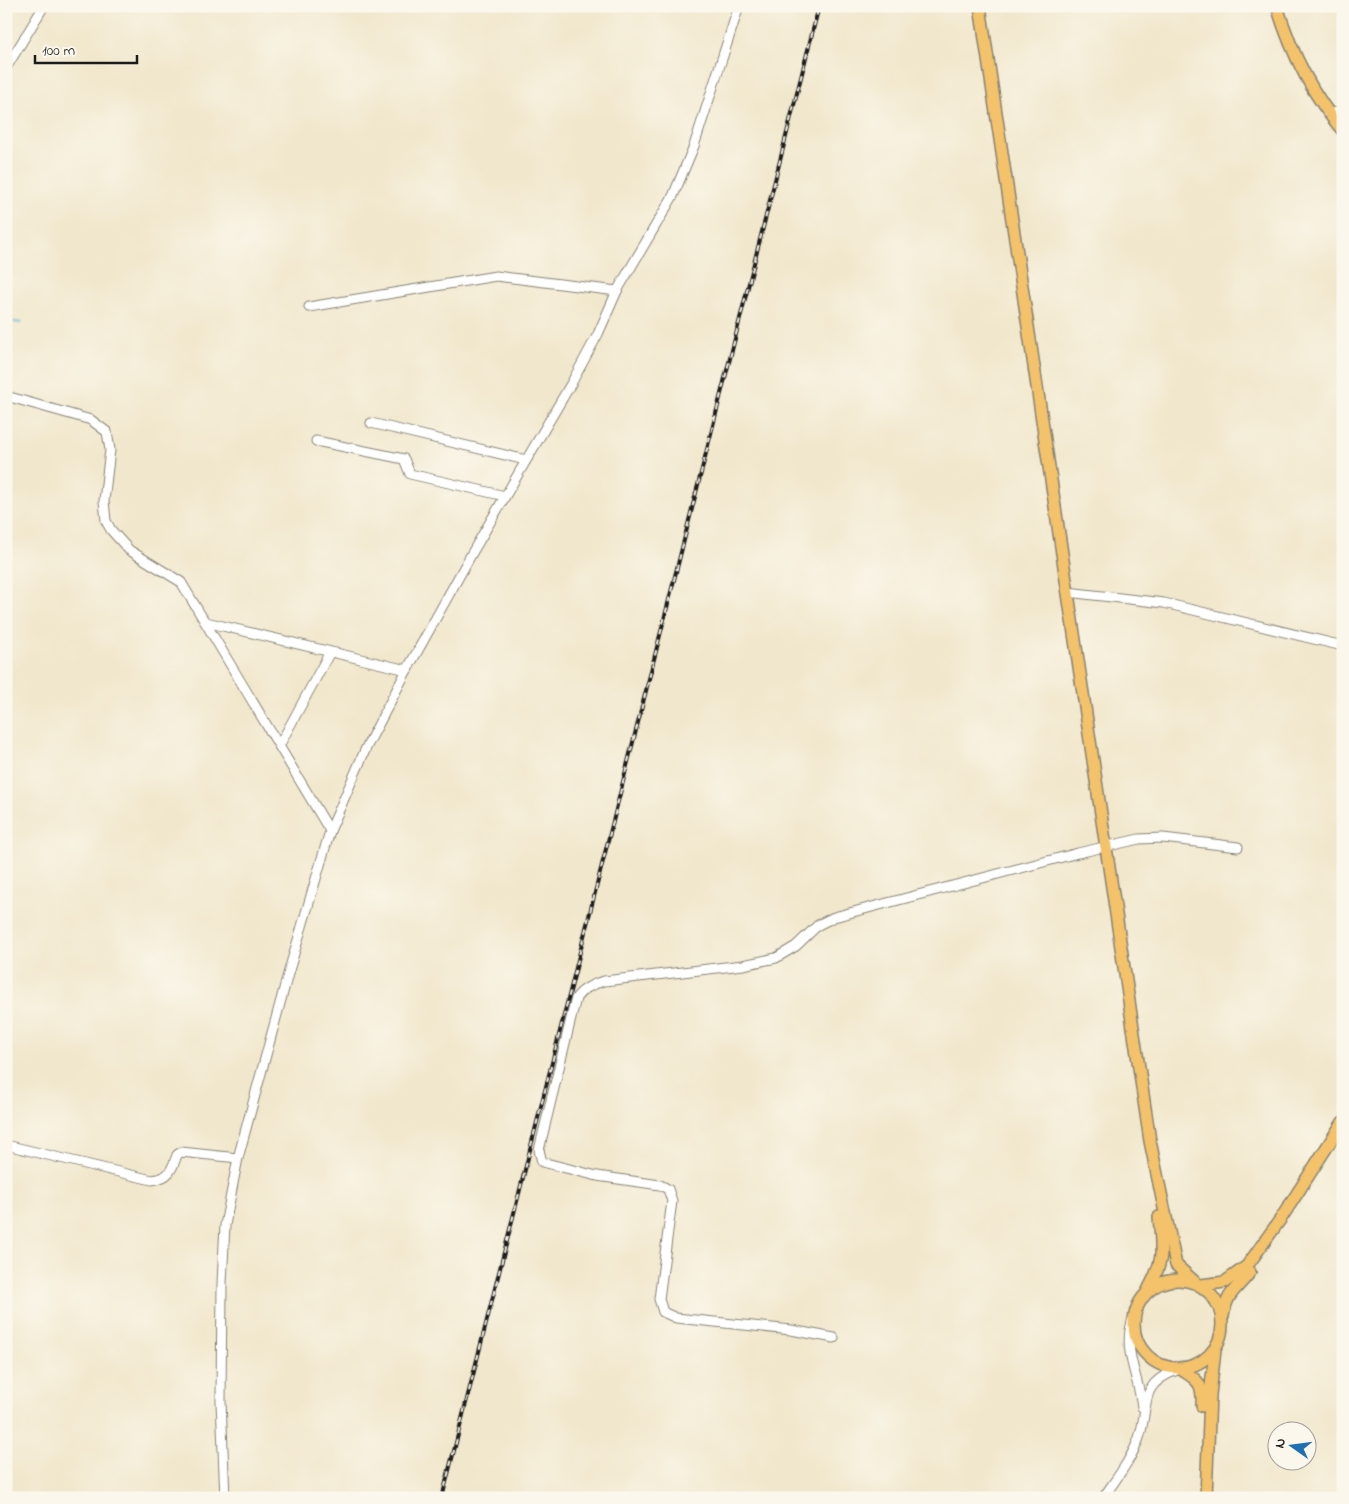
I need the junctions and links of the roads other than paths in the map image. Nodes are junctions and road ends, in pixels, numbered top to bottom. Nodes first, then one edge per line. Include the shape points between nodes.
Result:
1 (44, 6) edge
2 (740, 6) edge
3 (980, 6) edge
4 (1277, 6) edge
5 (6, 68) edge
6 (1343, 112) edge
7 (1327, 113) junction
8 (1343, 131) edge
9 (617, 291) junction
10 (309, 307) dead end
11 (6, 396) edge
12 (371, 423) dead end
13 (316, 441) dead end
14 (526, 460) junction
15 (505, 496) junction
16 (1067, 592) junction
17 (206, 622) junction
18 (1343, 646) edge
19 (330, 652) junction
20 (407, 670) junction
21 (279, 746) junction
22 (330, 830) junction
23 (1104, 847) junction
24 (1238, 847) dead end
25 (1343, 1122) edge
26 (6, 1145) edge
27 (238, 1158) junction
28 (1157, 1181) junction
29 (1282, 1217) junction
30 (1198, 1284) junction
31 (1147, 1292) junction
32 (1135, 1313) junction
33 (1222, 1320) junction
34 (834, 1338) dead end
35 (1216, 1346) junction
36 (1180, 1370) junction
37 (1144, 1418) junction
38 (225, 1498) edge
39 (1103, 1498) edge
40 (1205, 1498) edge

1 - 5 street
2 - 9 street via 694,146 673,196
3 - 16 main road
4 - 7 main road via 1300,66
6 - 7 street
7 - 8 main road
9 - 10 street via 496,276
9 - 14 street via 598,334
11 - 17 street via 91,420 107,432 110,450 104,501 110,530 129,550 179,579
12 - 14 street
13 - 15 street via 404,459 410,474
14 - 15 street
15 - 20 street
16 - 18 street via 1164,603
16 - 23 main road
17 - 19 street
17 - 21 street
19 - 20 street
19 - 21 street
20 - 22 street via 366,748
21 - 22 street
22 - 27 street
23 - 24 street via 1153,838
23 - 28 main road
23 - 34 street via 834,917 818,925 796,946 776,958 743,965 604,981 585,988 576,998 539,1150 542,1162 668,1189 672,1201 659,1299 666,1315
25 - 29 main road
26 - 27 street via 152,1180 168,1175 181,1152
27 - 38 street via 225,1225 222,1283
28 - 30 main road via 1176,1265
28 - 31 main road via 1162,1253 1156,1278
29 - 30 main road via 1237,1275 1225,1282
29 - 33 main road via 1254,1266 1232,1290
30 - 31 main road via 1182,1280 1158,1285
30 - 33 main road via 1218,1306
31 - 32 main road
32 - 36 main road via 1136,1340 1142,1351 1154,1361
32 - 37 street via 1127,1340
33 - 35 main road
35 - 36 main road via 1204,1360
35 - 40 main road
36 - 37 street via 1155,1380 1150,1388
36 - 40 main road via 1202,1387 1202,1482
37 - 39 street via 1130,1457

